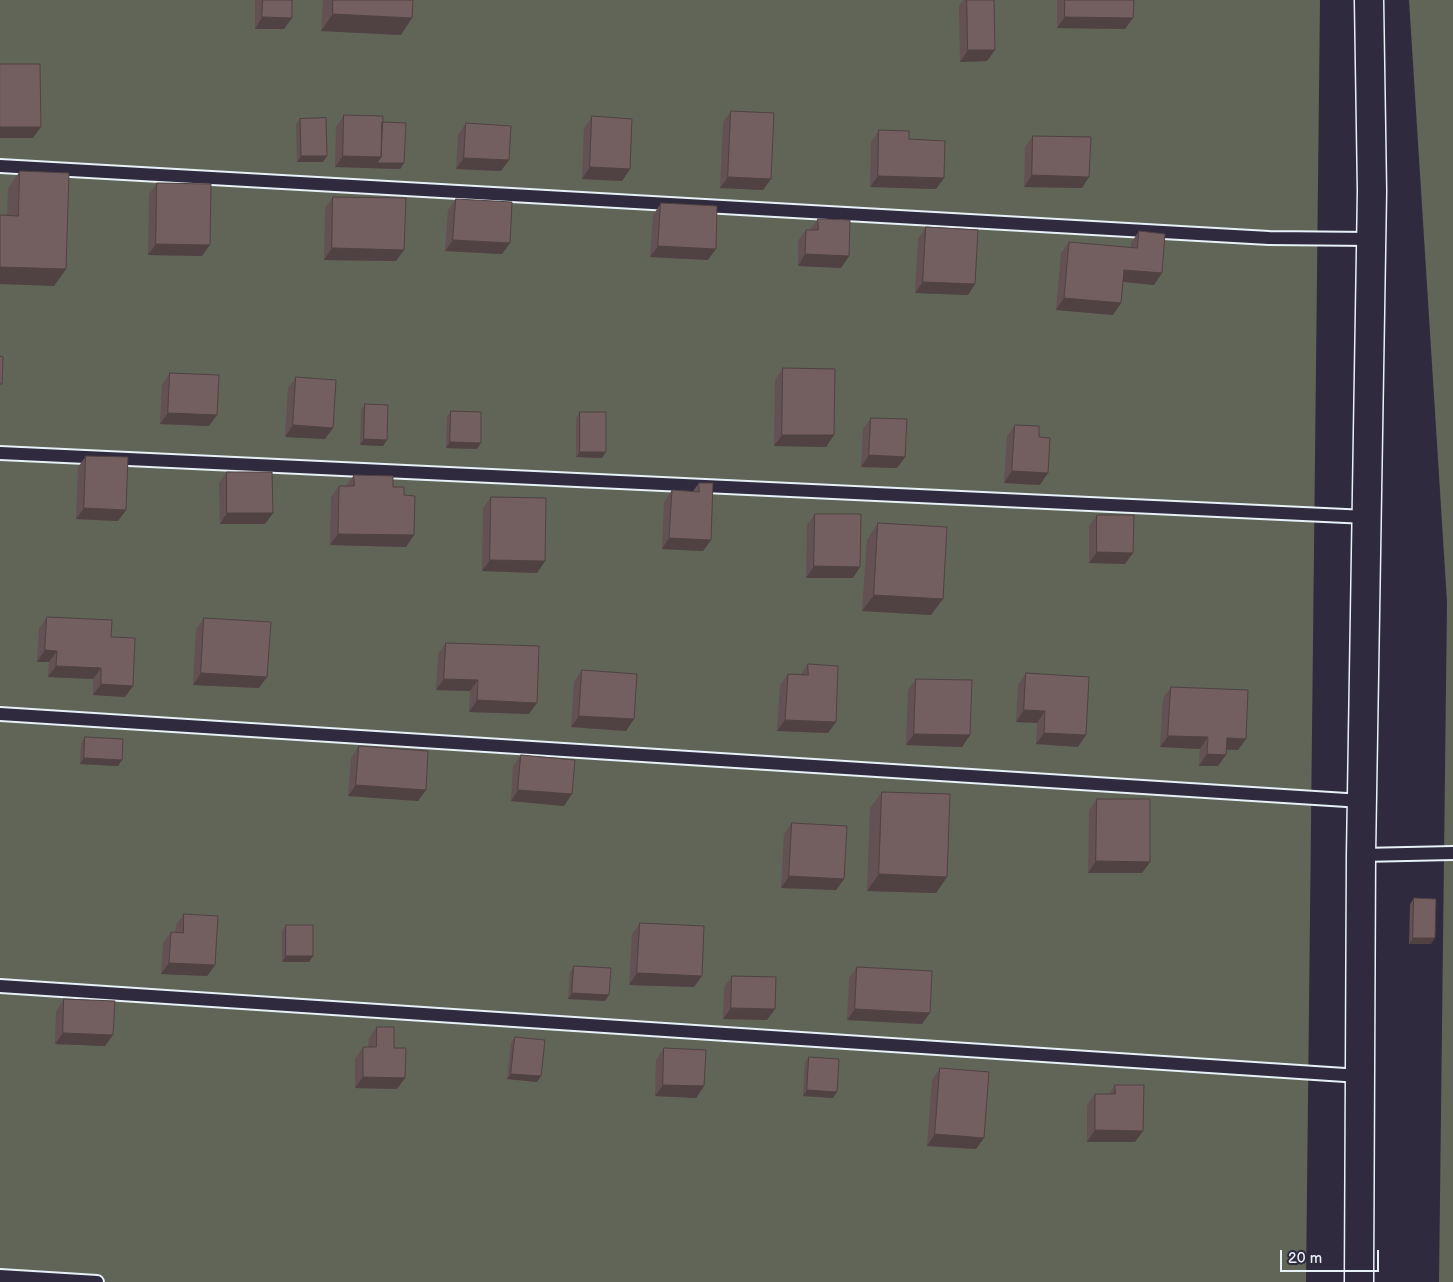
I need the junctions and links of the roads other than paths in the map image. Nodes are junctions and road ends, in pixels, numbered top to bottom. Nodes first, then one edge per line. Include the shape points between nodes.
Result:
1 (1369, 0) edge
2 (0, 166) edge
3 (1371, 239) junction
4 (0, 453) edge
5 (1366, 517) junction
6 (0, 714) edge
7 (1362, 801) junction
8 (1453, 853) edge
9 (1361, 855) junction
10 (0, 986) edge
11 (1360, 1076) junction
12 (0, 1276) edge
13 (97, 1282) edge
14 (1359, 1282) edge

1 - 3 street
2 - 3 lane via 1269,238
3 - 5 street
4 - 5 lane
5 - 7 street
6 - 7 lane
7 - 9 street
8 - 9 lane
9 - 11 street
10 - 11 lane
11 - 14 street
12 - 13 lane

